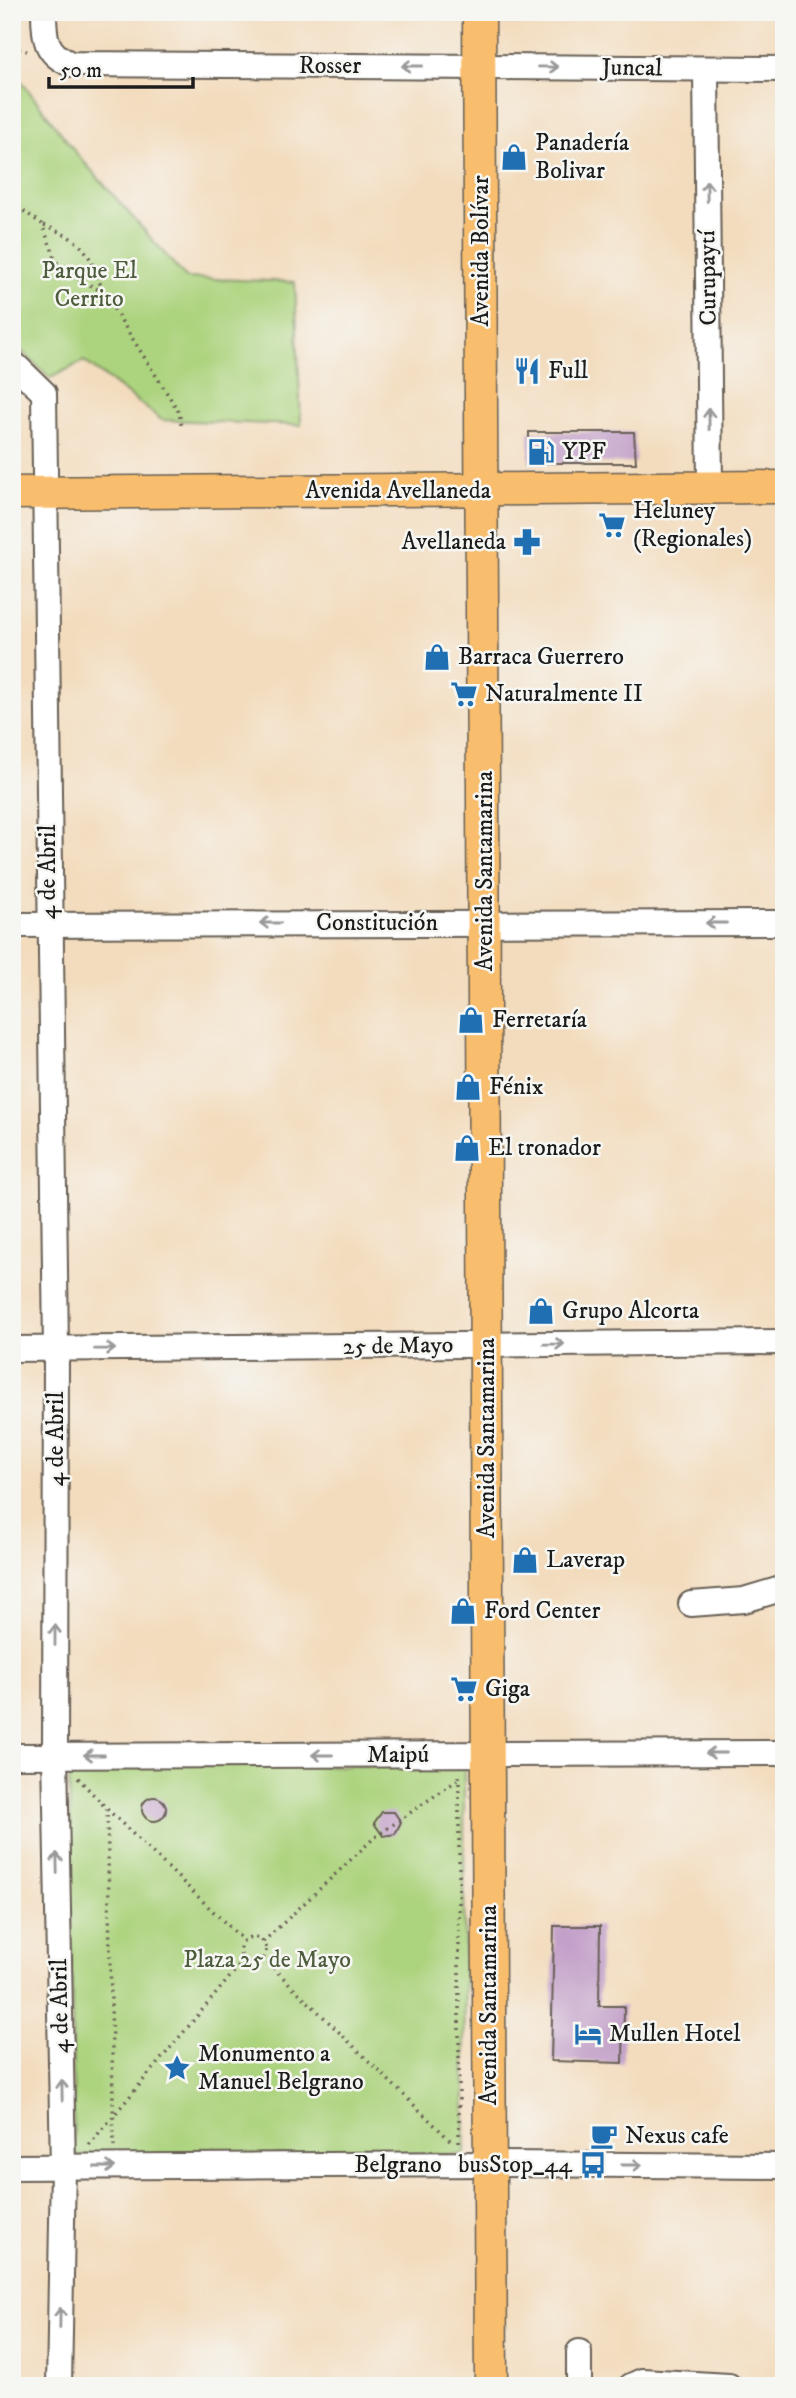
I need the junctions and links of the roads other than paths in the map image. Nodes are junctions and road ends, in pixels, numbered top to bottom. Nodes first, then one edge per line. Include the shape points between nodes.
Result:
1 (44, 12) edge
2 (479, 12) edge
3 (480, 66) junction
4 (706, 69) junction
5 (784, 69) edge
6 (12, 362) edge
7 (710, 487) junction
8 (784, 487) edge
9 (12, 493) edge
10 (483, 498) junction
11 (46, 501) junction
12 (784, 505) edge
13 (12, 509) edge
14 (485, 922) junction
15 (784, 923) edge
16 (12, 925) edge
17 (49, 925) junction
18 (784, 1342) edge
19 (486, 1345) junction
20 (12, 1349) edge
21 (56, 1350) junction
22 (784, 1588) edge
23 (691, 1604) dead end
24 (784, 1753) edge
25 (55, 1755) junction
26 (488, 1755) junction
27 (12, 1756) edge
28 (490, 2164) junction
29 (784, 2166) edge
30 (12, 2167) edge
31 (63, 2167) junction
32 (579, 2352) dead end
33 (59, 2386) edge
34 (491, 2386) edge
35 (579, 2386) edge
36 (631, 2386) edge
37 (729, 2386) edge

3 -> 1 street, Rosser via 71,64 56,58 44,41
2 - 3 main road, Avenida Bolívar
3 -> 4 street, Juncal
3 - 10 main road, Avenida Bolívar
4 - 5 street, Juncal
7 -> 4 street, Curupaytí
6 - 11 street, 4 de Abril via 44,393
7 - 8 main road, Avenida Avellaneda
7 - 10 main road, Avenida Avellaneda
9 - 11 main road, Avenida Avellaneda
10 - 11 main road, Avenida Avellaneda
10 - 12 main road, Avenida Avellaneda
10 - 14 main road, Avenida Santamarina
11 - 13 main road, Avenida Avellaneda
11 - 17 street, 4 de Abril
15 -> 14 street, Constitución
14 -> 17 street, Constitución
14 - 19 main road, Avenida Santamarina
16 - 17 street, Constitución
17 - 21 street, 4 de Abril
19 -> 18 street, 25 de Mayo
21 -> 19 street, 25 de Mayo
19 - 26 main road, Avenida Santamarina
20 - 21 street, 25 de Mayo
25 -> 21 street, 4 de Abril
22 - 23 street via 744,1600
24 -> 26 street, Maipú
26 -> 25 street, Maipú
25 - 27 street, Maipú
31 -> 25 street, 4 de Abril
26 - 28 main road, Avenida Santamarina
28 -> 29 street, Belgrano
31 -> 28 street, Belgrano
28 - 34 main road, Avenida Santamarina
30 - 31 street, Belgrano
33 -> 31 street, 4 de Abril
32 - 35 street
36 - 37 street via 642,2381

